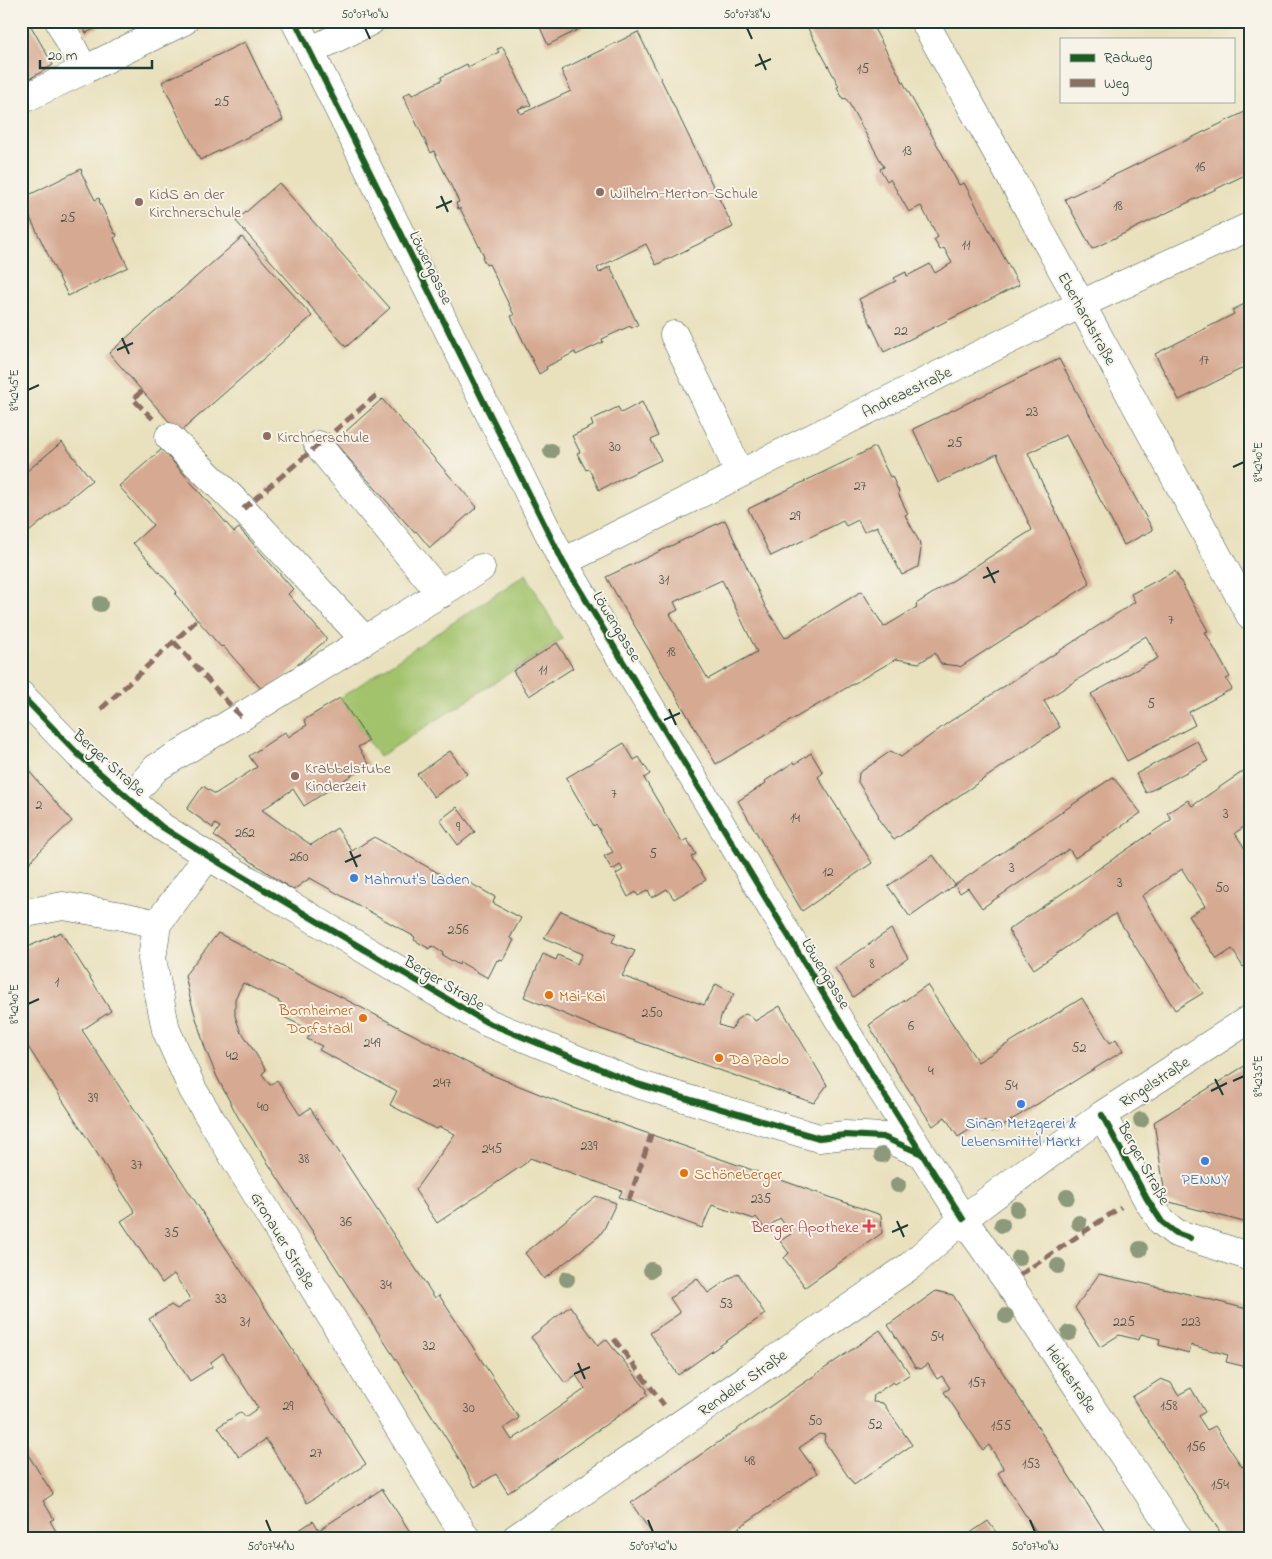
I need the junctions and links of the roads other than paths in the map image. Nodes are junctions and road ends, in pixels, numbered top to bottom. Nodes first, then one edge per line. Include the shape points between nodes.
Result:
1 (59, 21) edge
2 (184, 21) edge
3 (295, 21) edge
4 (371, 21) edge
5 (924, 21) edge
6 (310, 51) junction
7 (84, 70) junction
8 (21, 100) edge
9 (1251, 226) edge
10 (1081, 304) junction
11 (674, 335) dead end
12 (169, 437) dead end
13 (318, 446) dead end
14 (739, 474) junction
15 (563, 562) junction
16 (481, 568) dead end
17 (441, 594) junction
18 (1251, 617) edge
19 (365, 640) junction
20 (21, 696) edge
21 (129, 798) junction
22 (208, 856) junction
23 (21, 914) edge
24 (157, 924) junction
25 (1251, 1018) edge
26 (1102, 1115) junction
27 (922, 1154) junction
28 (963, 1219) junction
29 (1251, 1257) edge
30 (466, 1538) edge
31 (516, 1538) edge
32 (1178, 1538) edge

1 - 7 street
2 - 7 street
3 - 6 street, Löwengasse
4 - 6 street
5 - 10 street, Eberhardstraße
6 - 15 street, Löwengasse
7 - 8 street
9 - 10 street, Andreaestraße
10 - 14 street, Andreaestraße
10 - 18 street, Eberhardstraße
11 - 14 street
12 - 19 street via 243,509
13 - 17 street
14 - 15 street, Andreaestraße
15 - 27 street, Löwengasse
16 - 17 street
17 - 19 street
19 - 21 street via 156,768
20 - 21 street, Berger Straße via 79,756
21 - 22 street, Berger Straße via 162,827
22 - 24 street
22 - 27 street, Berger Straße via 486,1022 637,1084 819,1138 844,1135 883,1137
23 - 24 street via 63,906
24 - 30 street, Gronauer Straße via 152,959 166,1030 193,1090
25 - 26 street, Ringelstraße
26 - 28 street, Ringelstraße
26 - 29 street, Berger Straße via 1162,1222 1176,1233
27 - 28 street, Löwengasse
28 - 31 street, Rendeler Straße via 910,1266
28 - 32 street, Heidestraße via 1018,1296

